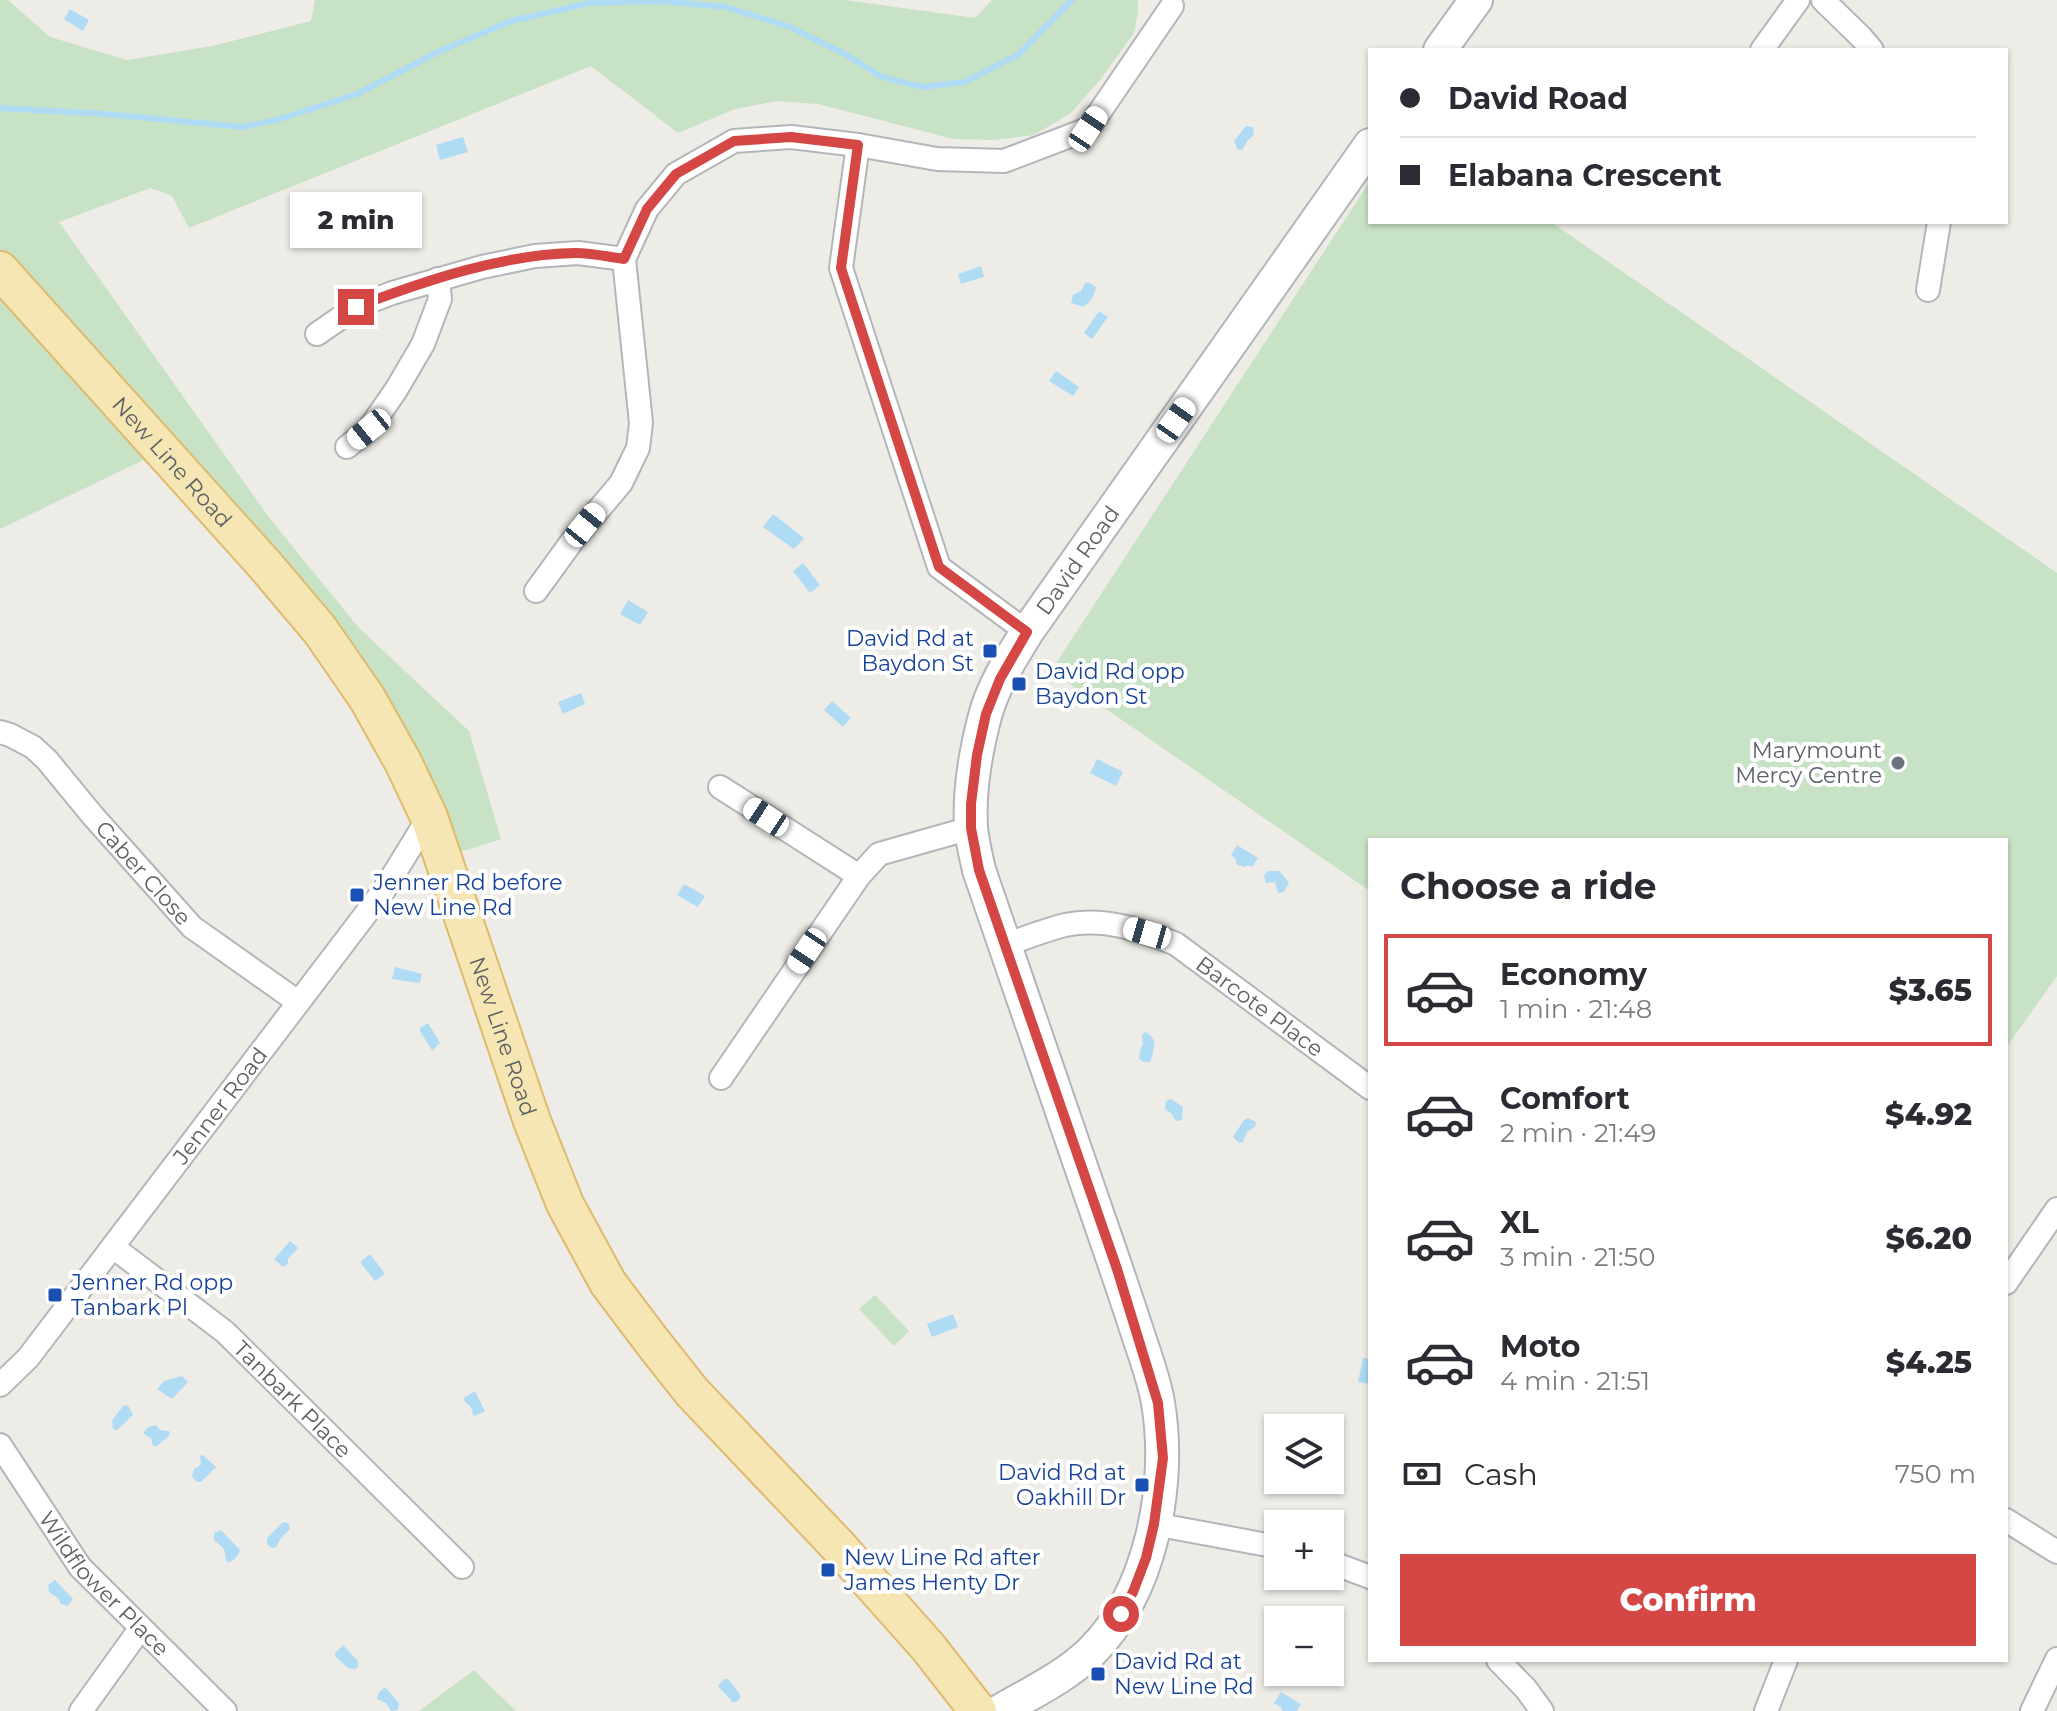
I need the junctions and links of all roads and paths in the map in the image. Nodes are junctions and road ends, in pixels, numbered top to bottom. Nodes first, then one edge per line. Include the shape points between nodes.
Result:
1 (1476, 0) edge
2 (1798, 0) edge
3 (1823, 0) edge
4 (1172, 6) dead end
5 (1441, 48) edge
6 (1763, 48) edge
7 (1870, 48) edge
8 (858, 145) junction
9 (1368, 148) edge
10 (1939, 224) edge
11 (624, 259) junction
12 (0, 270) edge
13 (438, 279) junction
14 (1928, 290) dead end
15 (317, 334) dead end
16 (347, 447) dead end
17 (536, 591) dead end
18 (1027, 632) junction
19 (0, 732) edge
20 (720, 787) dead end
21 (429, 817) junction
22 (971, 828) junction
23 (859, 876) junction
24 (1005, 945) junction
25 (298, 1002) junction
26 (721, 1078) dead end
27 (1368, 1087) edge
28 (2057, 1209) edge
29 (113, 1247) junction
30 (2008, 1280) edge
31 (0, 1385) edge
32 (0, 1445) edge
33 (2008, 1521) edge
34 (1154, 1524) junction
35 (1264, 1544) edge
36 (2057, 1552) edge
37 (462, 1567) dead end
38 (1344, 1567) edge
39 (1368, 1576) edge
40 (140, 1629) junction
41 (2057, 1659) edge
42 (1500, 1662) edge
43 (1785, 1662) edge
44 (81, 1711) edge
45 (225, 1711) edge
46 (978, 1711) edge
47 (1000, 1711) edge
48 (1542, 1711) edge
49 (1766, 1711) edge
50 (2032, 1711) edge

1 - 5 street
2 - 6 street
3 - 7 street
4 - 8 street via 1088,129 1004,161 937,159
8 - 11 street via 791,137 734,141 676,174 647,209
8 - 18 street via 841,268 939,567
9 - 18 street, David Road
10 - 14 street
11 - 13 street via 578,253 535,256
11 - 17 street via 641,423 638,448 621,483
12 - 21 main road, New Line Road via 320,630 367,698
13 - 15 street via 356,307
13 - 16 street via 440,299 423,344 369,429
18 - 22 street, David Road via 986,714
19 - 25 street, Caber Close via 33,747 47,760 192,927
20 - 23 street
21 - 25 street, Jenner Road via 384,890
21 - 46 main road, New Line Road via 532,1121 565,1204 608,1283 692,1392 839,1547
22 - 23 street via 879,854
22 - 24 street, David Road via 979,870
23 - 26 street
24 - 27 street, Barcote Place via 1066,925 1097,922 1176,944
24 - 34 street, David Road via 1158,1403 1163,1458
25 - 29 street, Jenner Road
28 - 30 street
29 - 31 street, Jenner Road via 28,1358
29 - 37 street, Tanbark Place via 225,1332
32 - 40 street, Wildflower Place via 80,1567
33 - 36 street
34 - 35 street
34 - 47 street, David Road via 1133,1592 1108,1634 1056,1679
38 - 39 street
40 - 44 street
40 - 45 street, Wildflower Place
41 - 50 street
42 - 48 street
43 - 49 street

